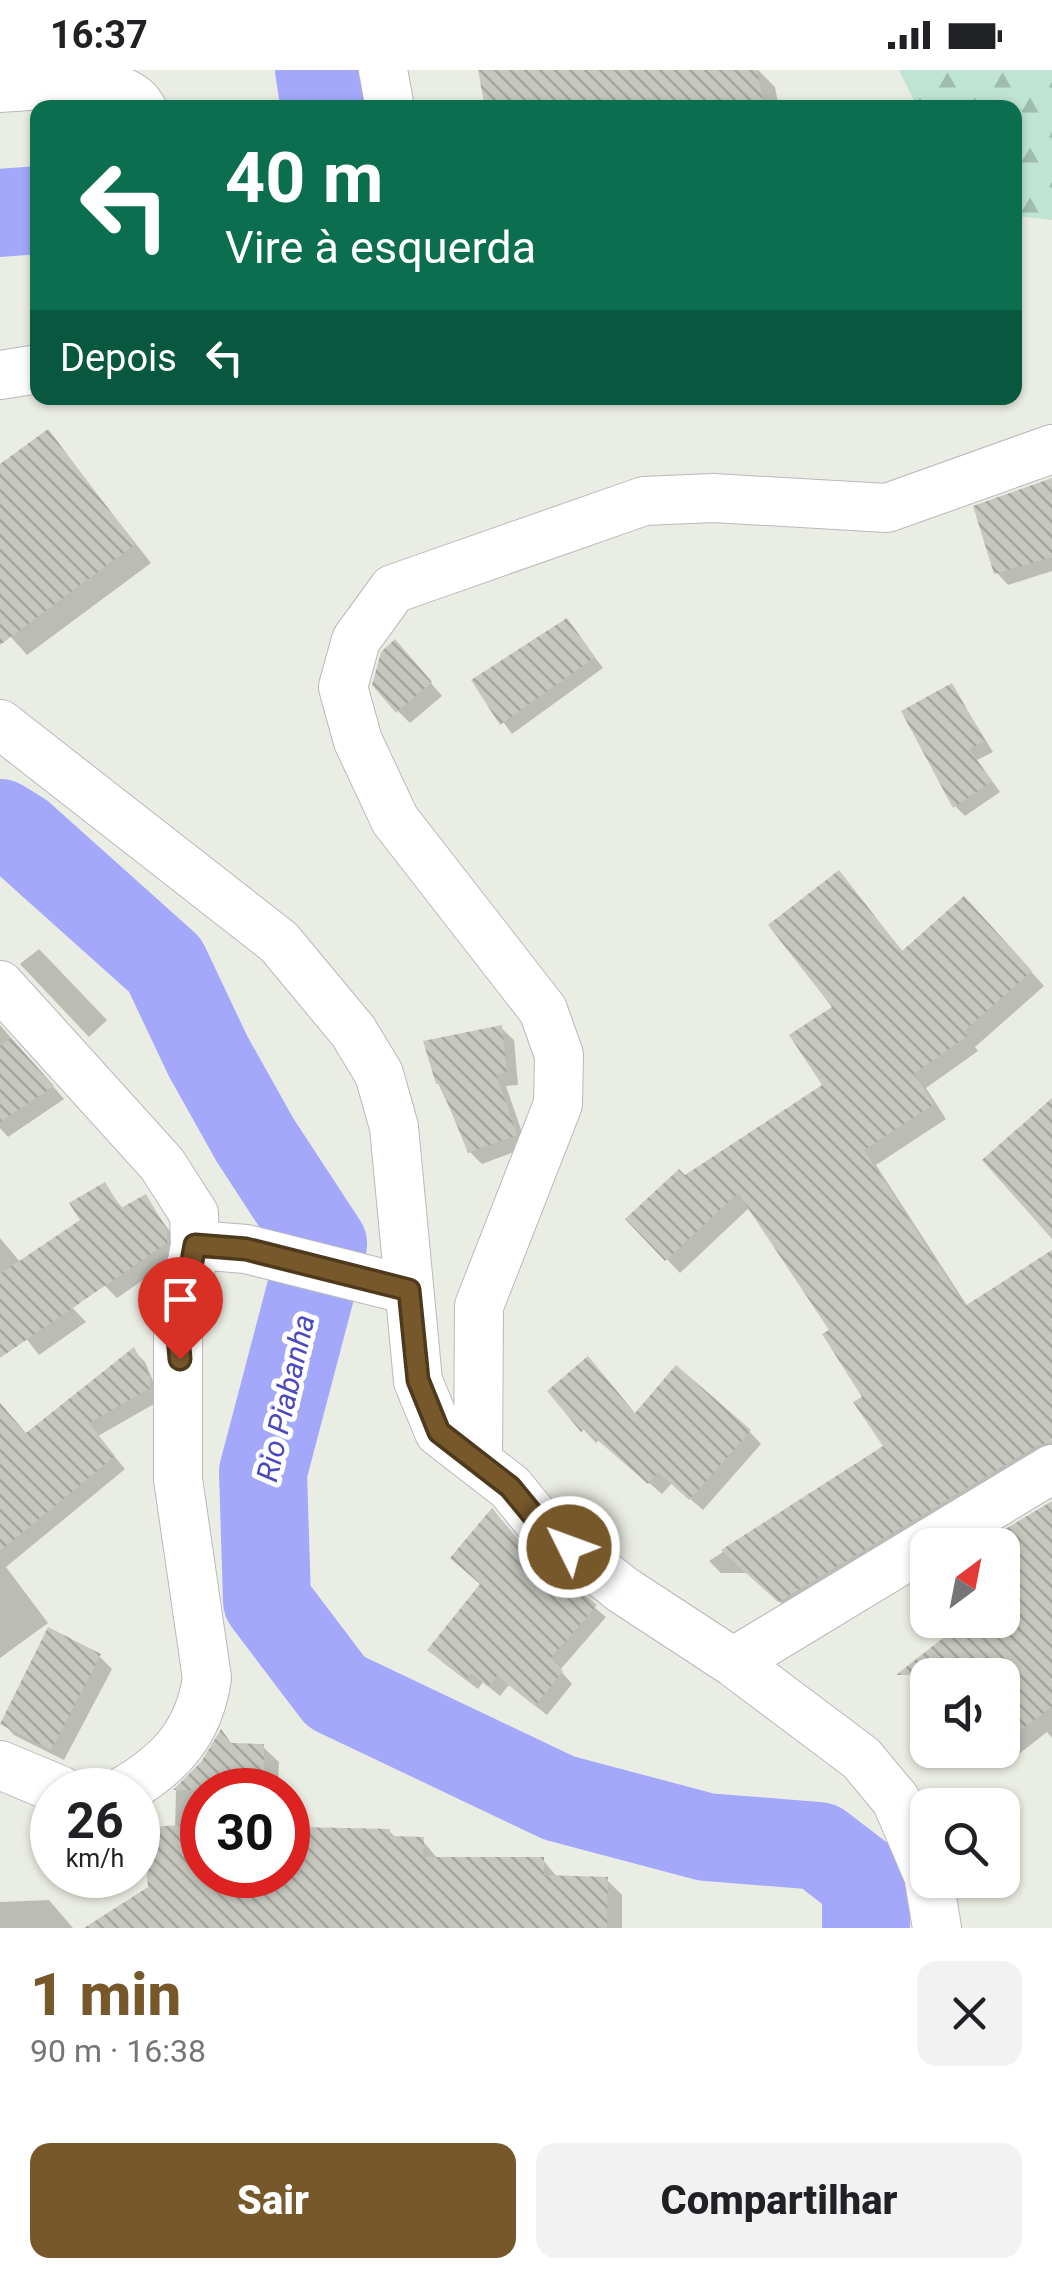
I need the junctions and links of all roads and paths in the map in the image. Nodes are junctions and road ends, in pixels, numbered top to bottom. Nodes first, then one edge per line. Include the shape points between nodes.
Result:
1 (383, 70) edge
2 (0, 88) edge
3 (135, 100) edge
4 (389, 100) edge
5 (30, 370) edge
6 (0, 375) edge
7 (1052, 449) edge
8 (0, 724) edge
9 (0, 985) edge
10 (195, 1245) junction
11 (386, 1286) junction
12 (478, 1461) junction
13 (1052, 1469) edge
14 (733, 1662) junction
15 (0, 1765) edge
16 (156, 1768) edge
17 (30, 1778) edge
18 (910, 1834) edge
19 (932, 1898) edge
20 (937, 1928) edge

1 - 4 street
2 - 3 street via 100,84
5 - 6 street
7 - 12 street via 887,508 713,498 644,502 394,590 356,640 343,687 358,741 395,820 543,1010 559,1055 558,1104 479,1306
8 - 11 street via 279,942 353,1031 380,1074 394,1127
9 - 10 street via 162,1164 194,1214
10 - 11 street via 246,1249
10 - 16 street via 178,1336 178,1480 208,1678 203,1707 178,1752
11 - 12 street via 439,1432
12 - 14 street via 542,1526 623,1590
13 - 14 street
14 - 18 street via 861,1758 896,1800
15 - 17 street
19 - 20 street

